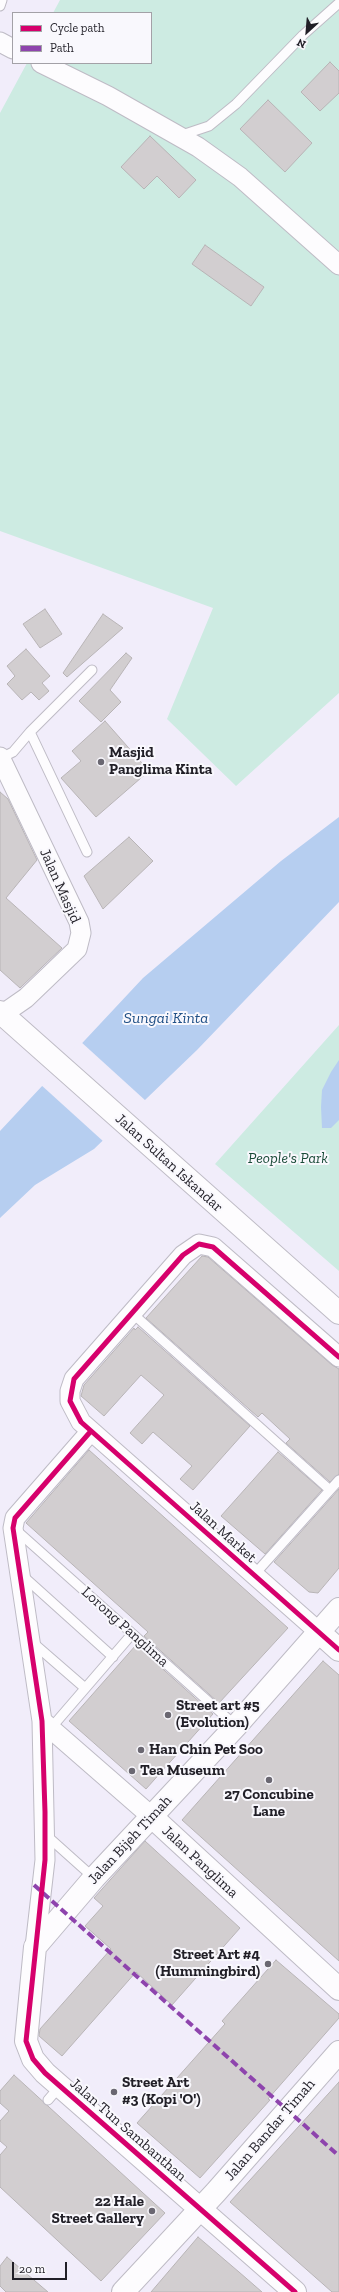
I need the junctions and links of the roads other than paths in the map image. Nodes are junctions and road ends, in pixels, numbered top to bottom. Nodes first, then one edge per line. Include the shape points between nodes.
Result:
1 (2, 0) edge
2 (339, 3) edge
3 (0, 6) edge
4 (0, 42) edge
5 (12, 48) edge
6 (43, 64) edge
7 (178, 136) junction
8 (339, 265) edge
9 (92, 670) dead end
10 (30, 732) junction
11 (0, 757) edge
12 (87, 852) dead end
13 (4, 1017) edge
14 (132, 1313) junction
15 (339, 1313) edge
16 (339, 1357) edge
17 (91, 1431) junction
18 (339, 1480) edge
19 (330, 1490) junction
20 (13, 1528) junction
21 (20, 1573) junction
22 (254, 1575) junction
23 (339, 1609) edge
24 (319, 1632) junction
25 (132, 1634) junction
26 (30, 1640) junction
27 (339, 1650) edge
28 (113, 1656) junction
29 (85, 1688) junction
30 (46, 1724) junction
31 (236, 1726) junction
32 (151, 1816) junction
33 (45, 1834) junction
34 (94, 1878) junction
35 (35, 1947) junction
36 (339, 1990) edge
37 (339, 2052) edge
38 (200, 2209) junction
39 (123, 2292) edge
40 (294, 2292) edge

1 - 3 lane
2 - 7 lane via 303,35 236,104 209,126
4 - 5 street
6 - 7 street via 108,96
7 - 8 street via 240,177
9 - 10 lane
10 - 11 lane via 12,752
10 - 12 lane
11 - 13 street, Jalan Masjid via 78,922 80,933 77,949
13 - 15 main road, Jalan Sultan Iskandar
14 - 16 street, Jalan Market via 183,1255 199,1244 213,1247
14 - 17 street, Jalan Market via 74,1379 70,1401 74,1412
14 - 19 lane
17 - 20 street via 15,1518
17 - 22 street, Jalan Market
18 - 19 lane
19 - 22 lane
20 - 21 street
20 - 25 lane, Lorong Panglima
21 - 26 street
21 - 28 lane
22 - 24 street, Jalan Market
23 - 24 main road, Jalan Bijeh Timah
24 - 27 main road, Jalan Market
24 - 31 main road, Jalan Bijeh Timah
25 - 28 lane
25 - 31 lane, Lorong Panglima
26 - 29 lane
26 - 30 street
28 - 29 lane
29 - 30 lane
30 - 32 street, Jalan Panglima
30 - 33 street
31 - 32 main road, Jalan Bijeh Timah
32 - 34 main road, Jalan Bijeh Timah
32 - 36 main road, Jalan Panglima
33 - 34 lane
33 - 35 street via 46,1860
34 - 35 main road, Jalan Bijeh Timah
35 - 38 main road, Jalan Tun Sambanthan via 26,2041 33,2059 54,2093
37 - 38 main road, Jalan Bandar Timah
38 - 39 main road, Jalan Bandar Timah
38 - 40 main road, Jalan Tun Sambanthan

